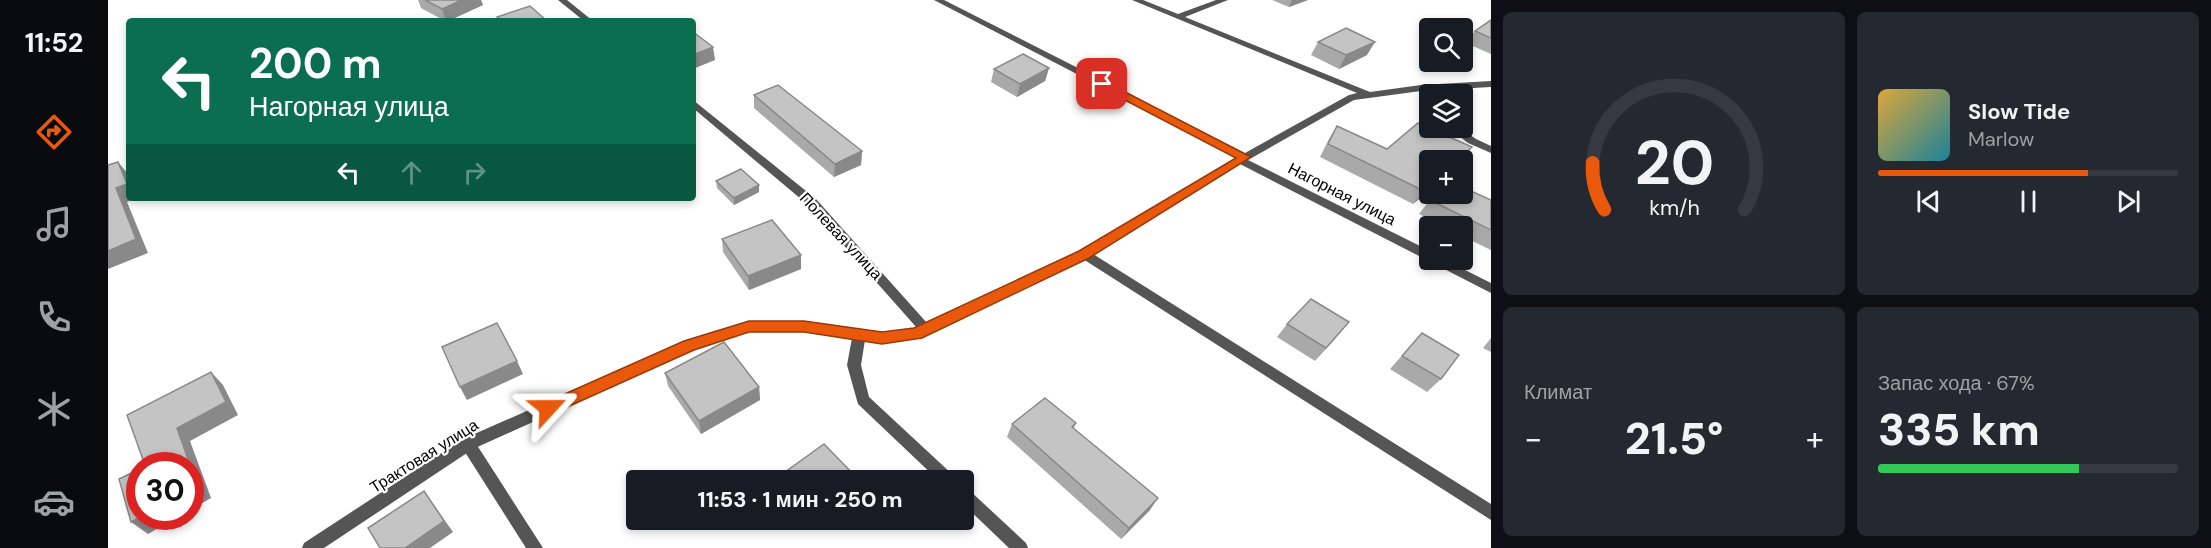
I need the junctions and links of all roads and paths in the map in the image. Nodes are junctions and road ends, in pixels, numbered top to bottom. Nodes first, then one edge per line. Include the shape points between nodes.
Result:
1 (562, 0) edge
2 (938, 0) edge
3 (1136, 0) edge
4 (1224, 0) edge
5 (1180, 16) junction
6 (585, 18) edge
7 (1491, 84) edge
8 (1473, 86) edge
9 (1419, 93) edge
10 (1367, 94) junction
11 (696, 105) edge
12 (1468, 138) edge
13 (1491, 150) edge
14 (1243, 159) junction
15 (1419, 250) edge
16 (1084, 254) junction
17 (1456, 270) edge
18 (1491, 288) edge
19 (926, 330) junction
20 (859, 335) junction
21 (468, 444) junction
22 (937, 470) edge
23 (974, 504) edge
24 (1491, 513) edge
25 (310, 548) edge
26 (535, 548) edge
27 (1020, 548) edge

1 - 6 street
2 - 14 street, Нагорная улица
3 - 5 street
4 - 5 street
5 - 10 street
7 - 8 street, Трактовая улица
9 - 10 street, Трактовая улица
10 - 14 street, Трактовая улица via 1352,97
11 - 19 street, Полевая улица via 812,202
12 - 13 street
14 - 15 street, Нагорная улица
14 - 16 street, Трактовая улица
16 - 19 street, Трактовая улица
16 - 24 street
17 - 18 street
19 - 20 street, Трактовая улица via 882,338
20 - 21 street, Трактовая улица via 804,327 749,327 689,346
20 - 22 street via 855,365 863,400
21 - 25 street, Трактовая улица
21 - 26 street
23 - 27 street

